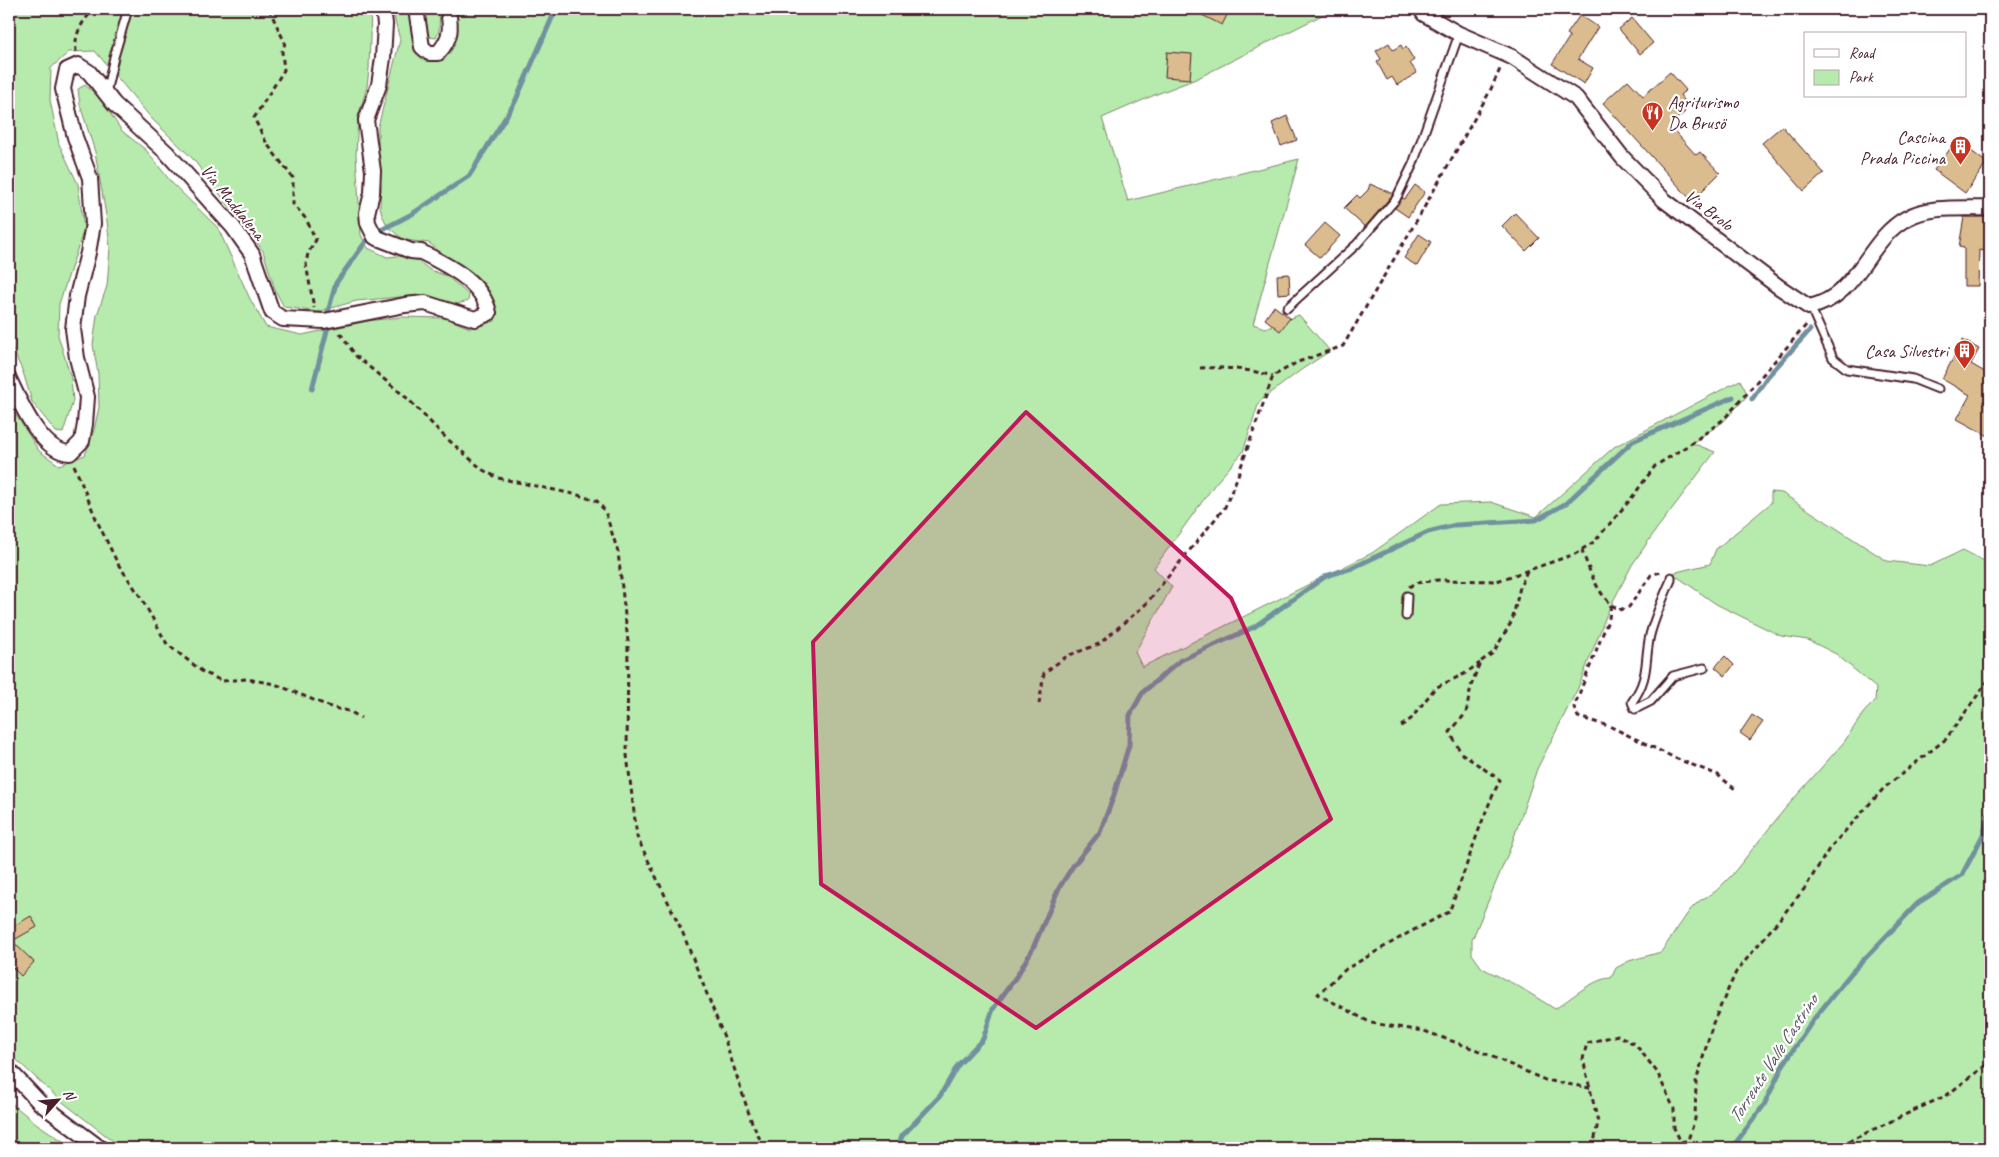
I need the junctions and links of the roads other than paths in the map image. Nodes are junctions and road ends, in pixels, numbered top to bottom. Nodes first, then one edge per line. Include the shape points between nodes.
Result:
1 (128, 9) edge
2 (383, 9) edge
3 (416, 9) edge
4 (448, 9) edge
5 (1421, 9) edge
6 (1459, 34) junction
7 (106, 93) junction
8 (1990, 208) edge
9 (1286, 308) dead end
10 (1814, 316) road end
11 (9, 379) edge
12 (1938, 390) dead end
13 (1671, 577) road end
14 (1407, 596) road end
15 (1406, 616) dead end
16 (1704, 668) dead end
17 (9, 1070) edge
18 (100, 1148) edge

1 - 7 lane
2 - 7 street, Via Maddalena via 385,24 379,85 366,120 373,171 368,223 375,237 421,252 475,286 487,302 489,313 475,319 425,303 326,320 283,319 272,312 252,254 233,227 167,153
3 - 4 street via 422,47 429,53 438,53 447,44 451,25
5 - 6 street, Via Brolo via 1424,14
6 - 8 street, Via Brolo via 1507,55 1576,98 1622,157 1664,200 1809,307 1828,302 1841,292 1885,236 1908,218 1936,210
6 - 9 lane via 1413,164 1396,199 1357,244
7 - 11 street, Via Maddalena via 89,72 78,65 68,70 63,89 90,178 93,224 73,329 87,397 85,424 82,441 70,453 62,453 38,430
10 - 12 lane via 1833,358 1848,369 1913,379
13 - 16 lane via 1656,614 1642,687 1632,702 1635,709 1651,701 1673,676
14 - 15 lane
17 - 18 street via 40,1103

